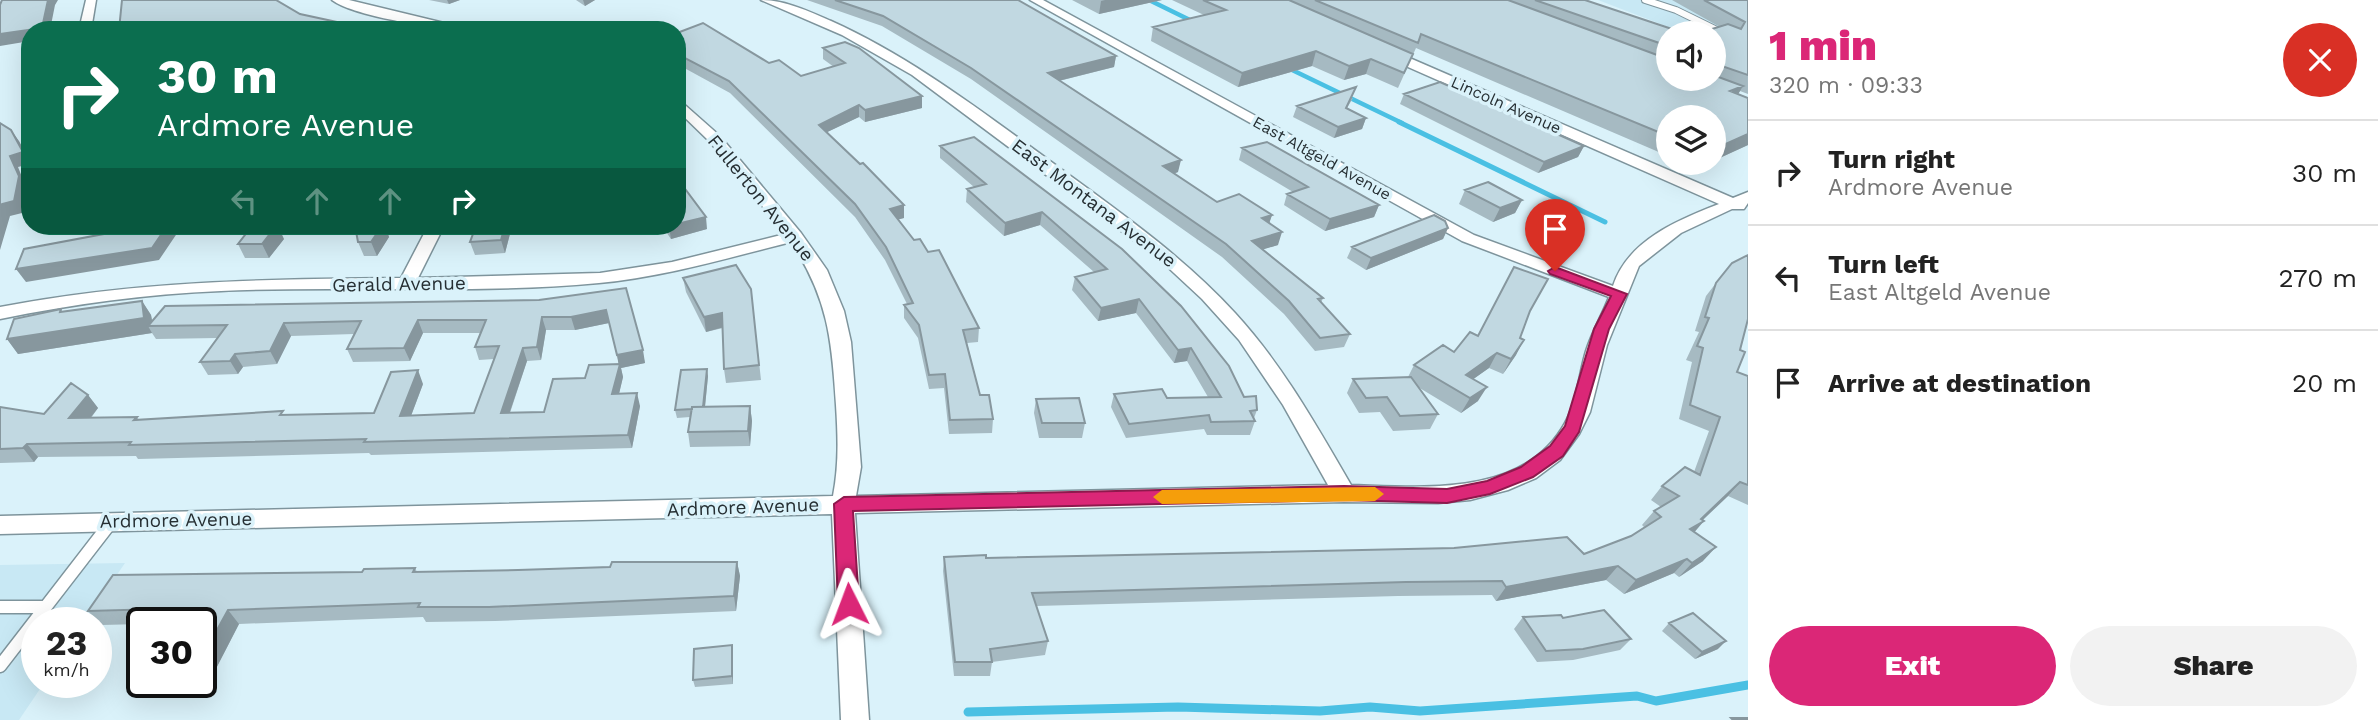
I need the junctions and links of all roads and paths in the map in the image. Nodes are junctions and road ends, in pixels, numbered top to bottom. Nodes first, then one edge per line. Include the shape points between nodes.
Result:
1 (91, 0) edge
2 (337, 0) edge
3 (766, 0) edge
4 (1035, 0) edge
5 (1645, 0) edge
6 (87, 21) edge
7 (423, 21) edge
8 (1731, 37) edge
9 (1380, 50) edge
10 (686, 111) edge
11 (1743, 204) edge
12 (432, 235) edge
13 (795, 236) junction
14 (407, 284) junction
15 (1619, 294) junction
16 (0, 313) edge
17 (1344, 493) junction
18 (844, 504) junction
19 (113, 521) junction
20 (0, 525) edge
21 (0, 607) edge
22 (21, 607) edge
23 (45, 607) edge
24 (21, 638) edge
25 (0, 666) edge
26 (855, 720) edge

1 - 6 street
2 - 7 street
3 - 17 street, East Montana Avenue via 853,33 911,66 1148,241 1203,289 1254,347 1286,391
4 - 15 street, East Altgeld Avenue via 1468,238
5 - 8 lane
9 - 11 street, Lincoln Avenue
10 - 13 street, Fullerton Avenue
11 - 15 street, Ardmore Avenue via 1659,239 1622,276
12 - 14 street
13 - 14 street, Gerald Avenue via 672,267 600,278
13 - 18 street, Fullerton Avenue via 818,270 842,342 850,467
14 - 16 street, Gerald Avenue via 127,291
15 - 17 street, Ardmore Avenue via 1602,329 1573,428 1557,451 1506,482 1447,496
17 - 18 street, Ardmore Avenue
18 - 19 street, Ardmore Avenue
18 - 26 street, Fullerton Avenue
19 - 20 street, Ardmore Avenue
19 - 23 lane
21 - 22 lane
24 - 25 lane

